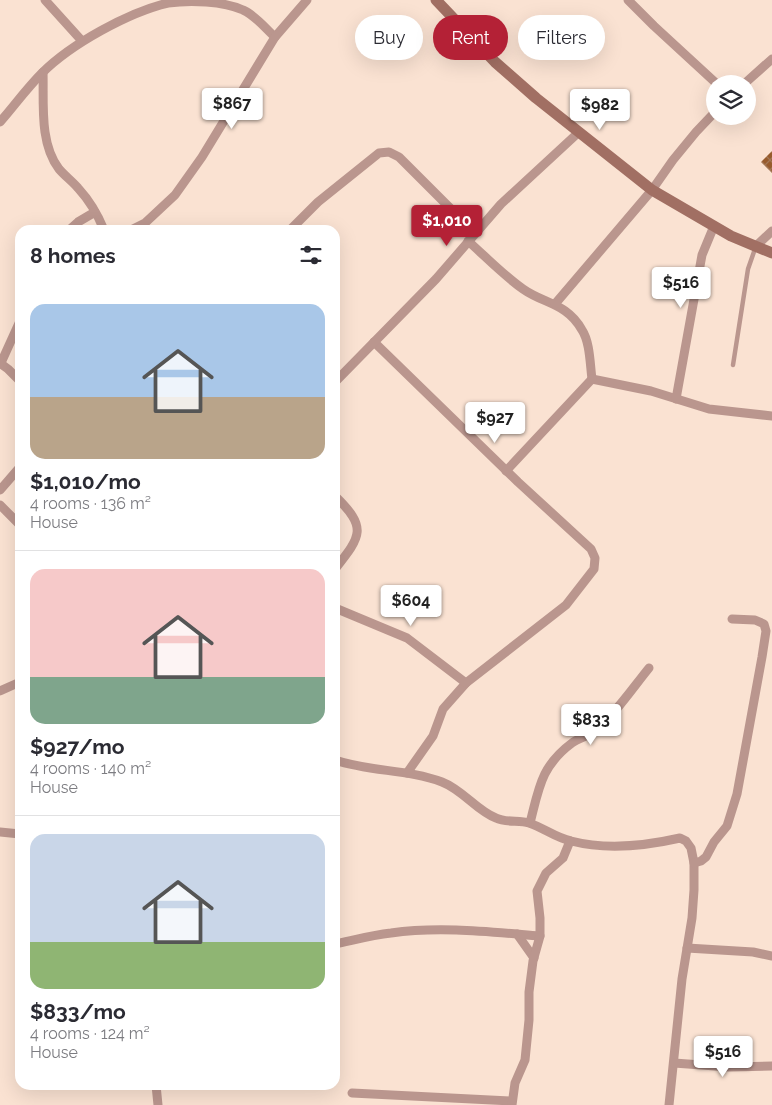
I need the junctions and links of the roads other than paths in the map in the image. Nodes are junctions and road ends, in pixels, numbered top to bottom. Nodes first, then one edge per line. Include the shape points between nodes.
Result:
1 (45, 0) edge
2 (307, 0) edge
3 (436, 0) edge
4 (628, 0) edge
5 (275, 37) junction
6 (82, 41) junction
7 (772, 59) edge
8 (43, 72) junction
9 (707, 75) edge
10 (754, 75) edge
11 (0, 122) edge
12 (706, 122) edge
13 (580, 132) junction
14 (652, 190) junction
15 (96, 212) junction
16 (75, 225) edge
17 (102, 225) edge
18 (141, 225) edge
19 (295, 225) edge
20 (714, 226) junction
21 (772, 231) edge
22 (474, 233) junction
23 (468, 241) junction
24 (756, 246) junction
25 (772, 253) edge
26 (555, 304) junction
27 (15, 332) edge
28 (374, 342) junction
29 (0, 363) edge
30 (732, 365) dead end
31 (15, 376) edge
32 (340, 377) edge
33 (592, 379) junction
34 (676, 399) junction
35 (772, 416) edge
36 (506, 470) junction
37 (15, 473) edge
38 (0, 490) edge
39 (340, 501) edge
40 (0, 505) edge
41 (15, 520) edge
42 (340, 561) edge
43 (340, 610) edge
44 (732, 619) dead end
45 (649, 668) dead end
46 (466, 683) junction
47 (15, 684) edge
48 (0, 691) edge
49 (340, 761) edge
50 (407, 773) junction
51 (530, 823) junction
52 (0, 832) edge
53 (15, 834) edge
54 (570, 841) junction
55 (694, 863) junction
56 (517, 934) junction
57 (540, 936) junction
58 (340, 943) edge
59 (687, 948) junction
60 (772, 956) edge
61 (534, 958) junction
62 (674, 1063) junction
63 (772, 1066) edge
64 (156, 1090) edge
65 (352, 1094) dead end
66 (512, 1103) edge
67 (158, 1105) edge
68 (669, 1105) edge

1 - 6 street
2 - 5 street
3 - 13 street via 495,62
4 - 9 street
5 - 6 street via 245,11 224,3 187,0 149,9
5 - 18 street via 175,195
6 - 8 street
7 - 10 street
8 - 11 street
8 - 15 street via 45,120 52,155
12 - 14 street
13 - 14 street
13 - 22 street
14 - 20 street
14 - 26 street
15 - 16 street
15 - 17 street
19 - 22 street via 360,167 379,153 389,152 399,157
20 - 24 street
20 - 34 street via 702,255
21 - 24 street
22 - 23 street
23 - 26 street via 524,290
23 - 28 street
24 - 25 street
24 - 30 lane via 748,269
26 - 33 street via 584,332
27 - 29 street
28 - 32 street
28 - 36 street
29 - 31 street
33 - 34 street
33 - 36 street
34 - 35 street via 709,409
36 - 46 street via 591,549 595,558 594,569 566,605
37 - 38 street
39 - 42 street via 348,508 358,528 358,538
40 - 41 street
43 - 46 street via 407,638
44 - 55 street via 755,620 764,624 762,657 737,794 728,822 706,857
45 - 51 street via 595,731 577,739 558,754 545,771
46 - 50 street via 443,709 433,736
47 - 48 street
49 - 50 street
50 - 51 street via 444,783 495,818
51 - 54 street
52 - 53 street
54 - 55 street via 623,846 680,838 691,848
54 - 57 street via 563,858 546,874 537,890
55 - 59 street via 692,918
56 - 57 street
56 - 58 street via 455,930 399,932
56 - 61 street
57 - 61 street
59 - 60 street
59 - 62 street
61 - 66 street via 525,1060
62 - 63 street
62 - 68 street
64 - 67 street
65 - 66 street

